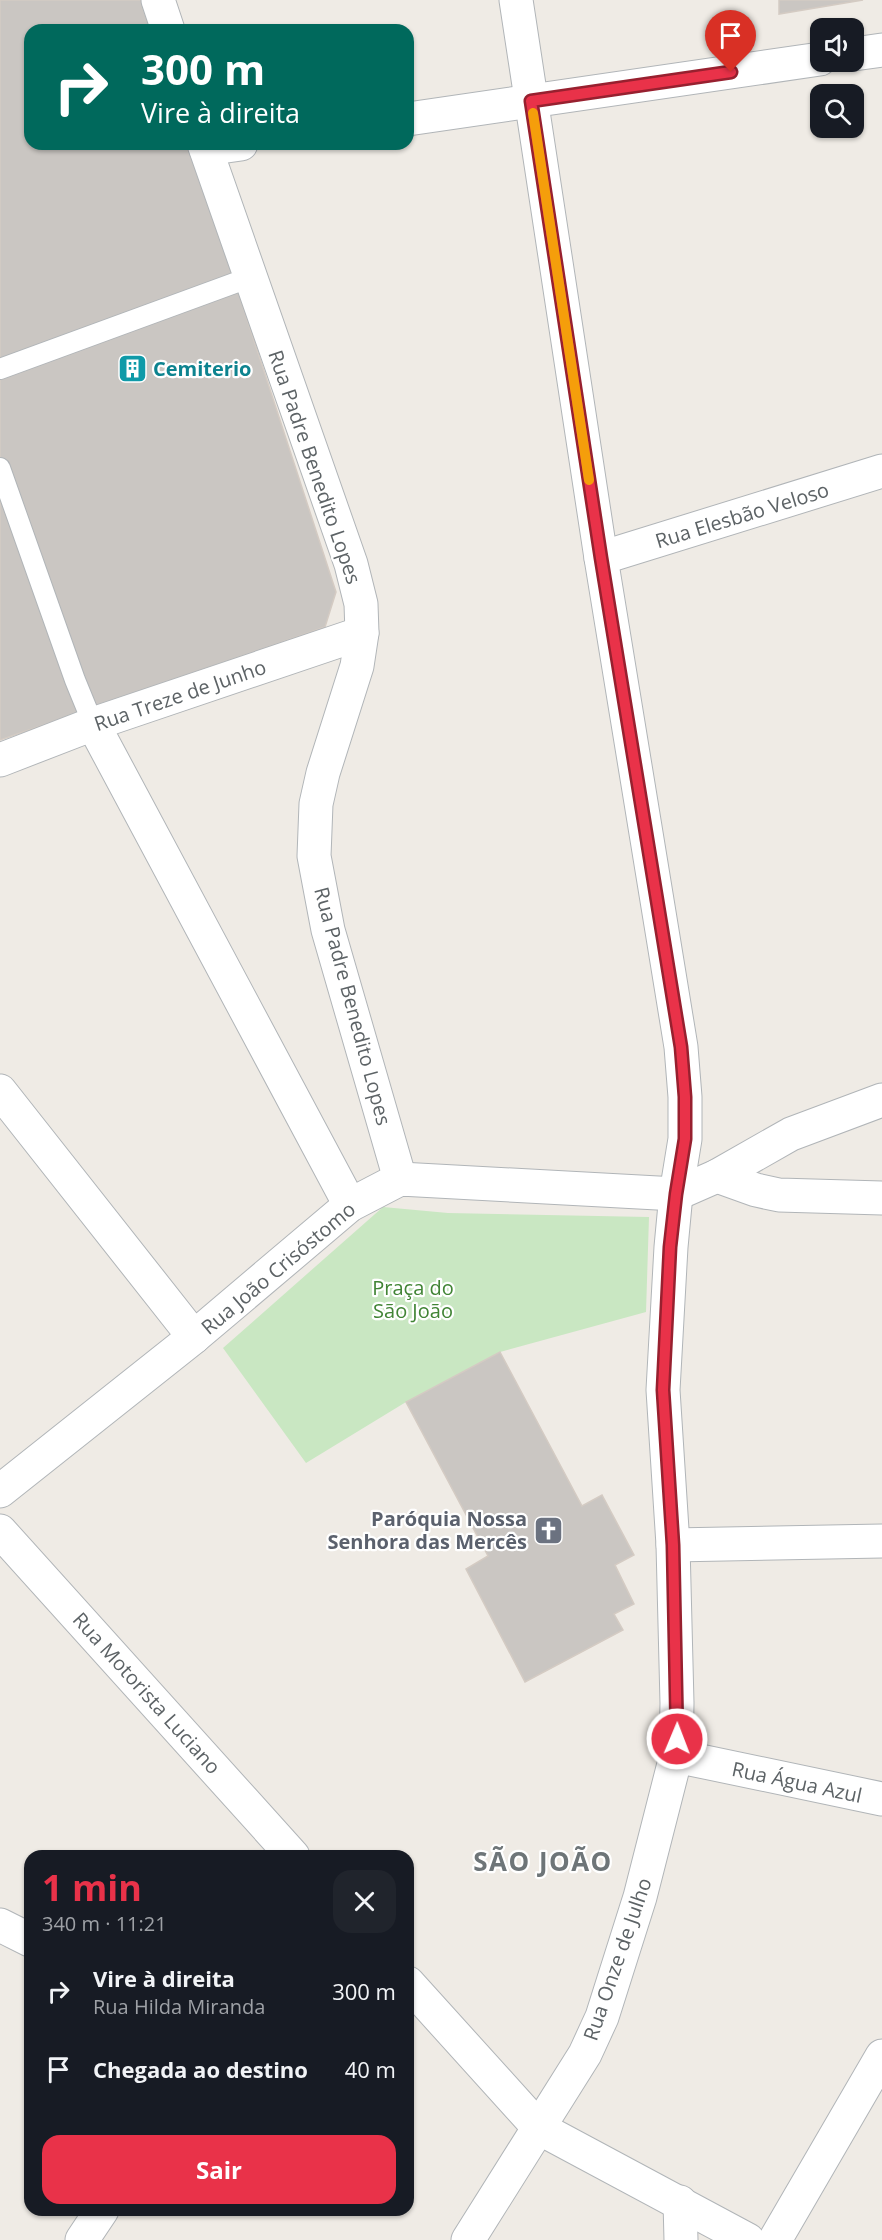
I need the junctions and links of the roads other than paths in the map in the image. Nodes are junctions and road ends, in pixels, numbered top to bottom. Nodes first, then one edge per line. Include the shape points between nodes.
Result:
1 (158, 0) edge
2 (516, 0) edge
3 (166, 24) edge
4 (882, 50) edge
5 (864, 53) edge
6 (810, 60) edge
7 (531, 101) junction
8 (414, 118) edge
9 (206, 150) edge
10 (251, 277) junction
11 (0, 369) edge
12 (0, 468) edge
13 (882, 471) edge
14 (601, 558) junction
15 (362, 633) junction
16 (93, 724) junction
17 (0, 760) edge
18 (0, 1091) edge
19 (882, 1100) edge
20 (717, 1176) junction
21 (400, 1179) junction
22 (676, 1194) junction
23 (882, 1198) edge
24 (350, 1205) junction
25 (194, 1337) junction
26 (0, 1491) edge
27 (0, 1531) edge
28 (882, 1541) edge
29 (673, 1545) junction
30 (676, 1756) junction
31 (882, 1799) edge
32 (288, 1850) edge
33 (0, 1925) edge
34 (24, 1937) edge
35 (414, 1990) edge
36 (882, 2056) edge
37 (539, 2128) junction
38 (681, 2202) junction
39 (98, 2216) edge
40 (82, 2240) edge
41 (468, 2240) edge
42 (681, 2240) edge
43 (748, 2240) edge
44 (775, 2240) edge

1 - 3 street
2 - 7 street, Rua Onze de Julho
4 - 5 street
6 - 7 street
7 - 8 street
7 - 14 street, Rua Onze de Julho
9 - 10 street, Rua Padre Benedito Lopes
10 - 11 lane
10 - 15 street, Rua Padre Benedito Lopes via 351,564 361,604
12 - 16 lane
13 - 14 street, Rua Elesbão Veloso
14 - 22 street, Rua Onze de Julho via 681,1047 685,1139
15 - 16 street, Rua Treze de Junho
15 - 21 street, Rua Padre Benedito Lopes via 357,666 316,804 314,856 328,930
16 - 17 street, Rua Treze de Junho
16 - 24 street
18 - 25 street
19 - 20 street via 791,1134
20 - 22 street
20 - 23 street via 778,1195
21 - 22 street
21 - 24 street, Rua João Crisóstomo
22 - 29 street, Rua Onze de Julho via 663,1390
24 - 25 street, Rua João Crisóstomo
25 - 26 street, Rua João Crisóstomo
27 - 32 street, Rua Motorista Luciano
28 - 29 street
29 - 30 street, Rua Onze de Julho
30 - 31 street, Rua Água Azul
30 - 37 street, Rua Onze de Julho via 640,1897 602,2017 585,2054
33 - 34 street
35 - 37 street
36 - 44 street
37 - 38 street
37 - 41 street, Rua Onze de Julho
38 - 42 street
38 - 43 street
39 - 40 street

